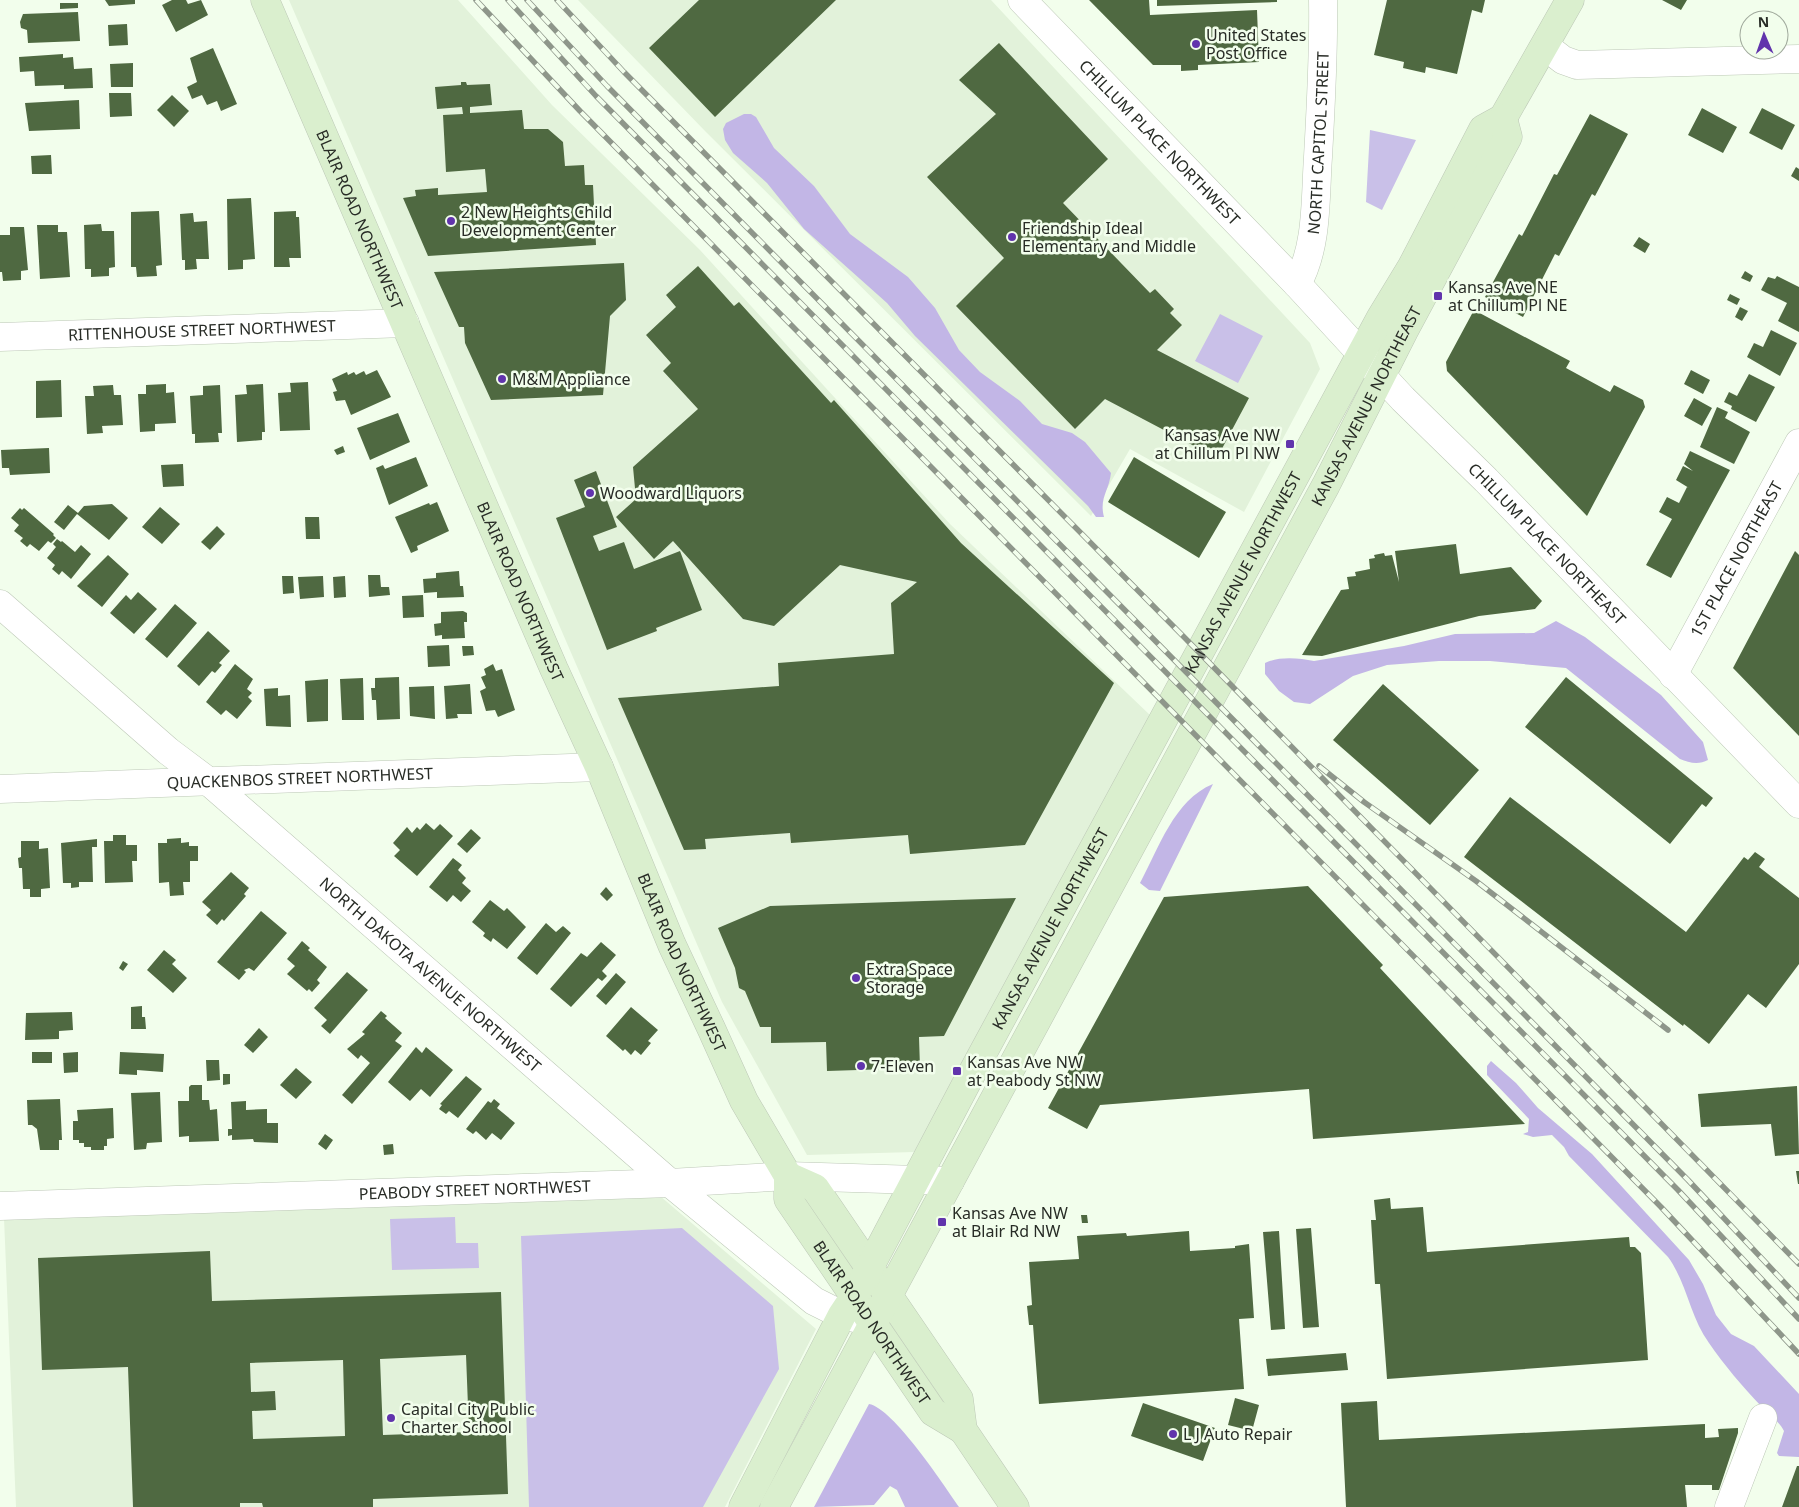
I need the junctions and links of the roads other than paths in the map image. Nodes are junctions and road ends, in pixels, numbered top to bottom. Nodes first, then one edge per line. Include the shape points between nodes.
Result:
1 (266, 0) edge
2 (1022, 0) edge
3 (1323, 0) edge
4 (1570, 0) edge
5 (1545, 46) junction
6 (1799, 60) edge
7 (1503, 118) junction
8 (1297, 284) junction
9 (405, 323) junction
10 (0, 337) edge
11 (1362, 353) junction
12 (1382, 377) junction
13 (1799, 443) edge
14 (0, 604) edge
15 (1673, 675) junction
16 (1215, 692) joint
17 (599, 767) junction
18 (208, 781) junction
19 (0, 788) edge
20 (1799, 804) edge
21 (788, 1176) junction
22 (916, 1179) junction
23 (950, 1181) junction
24 (670, 1183) junction
25 (0, 1206) edge
26 (869, 1268) junction
27 (888, 1295) junction
28 (848, 1306) junction
29 (872, 1323) junction
30 (1763, 1418) dead end
31 (963, 1430) junction
32 (743, 1507) edge
33 (774, 1507) edge
34 (1015, 1507) edge
35 (1730, 1507) edge

1 - 9 street, BLAIR ROAD NORTHWEST
2 - 8 street, CHILLUM PLACE NORTHWEST
3 - 8 street, NORTH CAPITOL STREET via 1314,225 1308,256
4 - 5 street, KANSAS AVENUE NORTHEAST
5 - 6 street via 1563,60 1577,65
5 - 7 street, KANSAS AVENUE NORTHEAST
7 - 11 street, KANSAS AVENUE NORTHEAST via 1483,129 1412,266
7 - 12 street, KANSAS AVENUE NORTHEAST via 1508,137
8 - 11 street, CHILLUM PLACE NORTHEAST
9 - 10 street, RITTENHOUSE STREET NORTHWEST
9 - 17 street, BLAIR ROAD NORTHWEST
11 - 12 street, CHILLUM PLACE NORTHEAST
11 - 22 street, KANSAS AVENUE NORTHWEST
12 - 15 street, CHILLUM PLACE NORTHEAST
12 - 16 street, KANSAS AVENUE NORTHEAST
13 - 15 street, 1ST PLACE NORTHEAST
14 - 18 street, NORTH DAKOTA AVENUE NORTHWEST via 168,751
15 - 20 street, CHILLUM PLACE NORTHEAST
16 - 23 street, KANSAS AVENUE NORTHWEST
17 - 18 street, QUACKENBOS STREET NORTHWEST
17 - 21 street, BLAIR ROAD NORTHWEST via 672,945 744,1101
18 - 19 street, QUACKENBOS STREET NORTHWEST
18 - 24 street, NORTH DAKOTA AVENUE NORTHWEST
21 - 22 street, PEABODY STREET NORTHWEST
21 - 24 street, PEABODY STREET NORTHWEST
21 - 26 street, BLAIR ROAD NORTHWEST via 815,1188
21 - 28 street, BLAIR ROAD NORTHWEST via 788,1199
22 - 23 street, PEABODY STREET NORTHWEST
22 - 26 street, KANSAS AVENUE NORTHWEST
23 - 27 street, KANSAS AVENUE NORTHWEST
24 - 25 street, PEABODY STREET NORTHWEST
24 - 28 street, NORTH DAKOTA AVENUE NORTHWEST via 814,1301
26 - 27 street, BLAIR ROAD NORTHWEST
26 - 28 street, KANSAS AVENUE NORTHWEST
27 - 29 street, KANSAS AVENUE NORTHWEST
27 - 31 street, BLAIR ROAD NORTHWEST via 959,1399
28 - 29 street, BLAIR ROAD NORTHWEST
28 - 32 street, KANSAS AVENUE NORTHWEST
29 - 31 street, BLAIR ROAD NORTHWEST via 933,1412
29 - 33 street, KANSAS AVENUE NORTHWEST
30 - 35 street
31 - 34 street, BLAIR ROAD NORTHWEST

